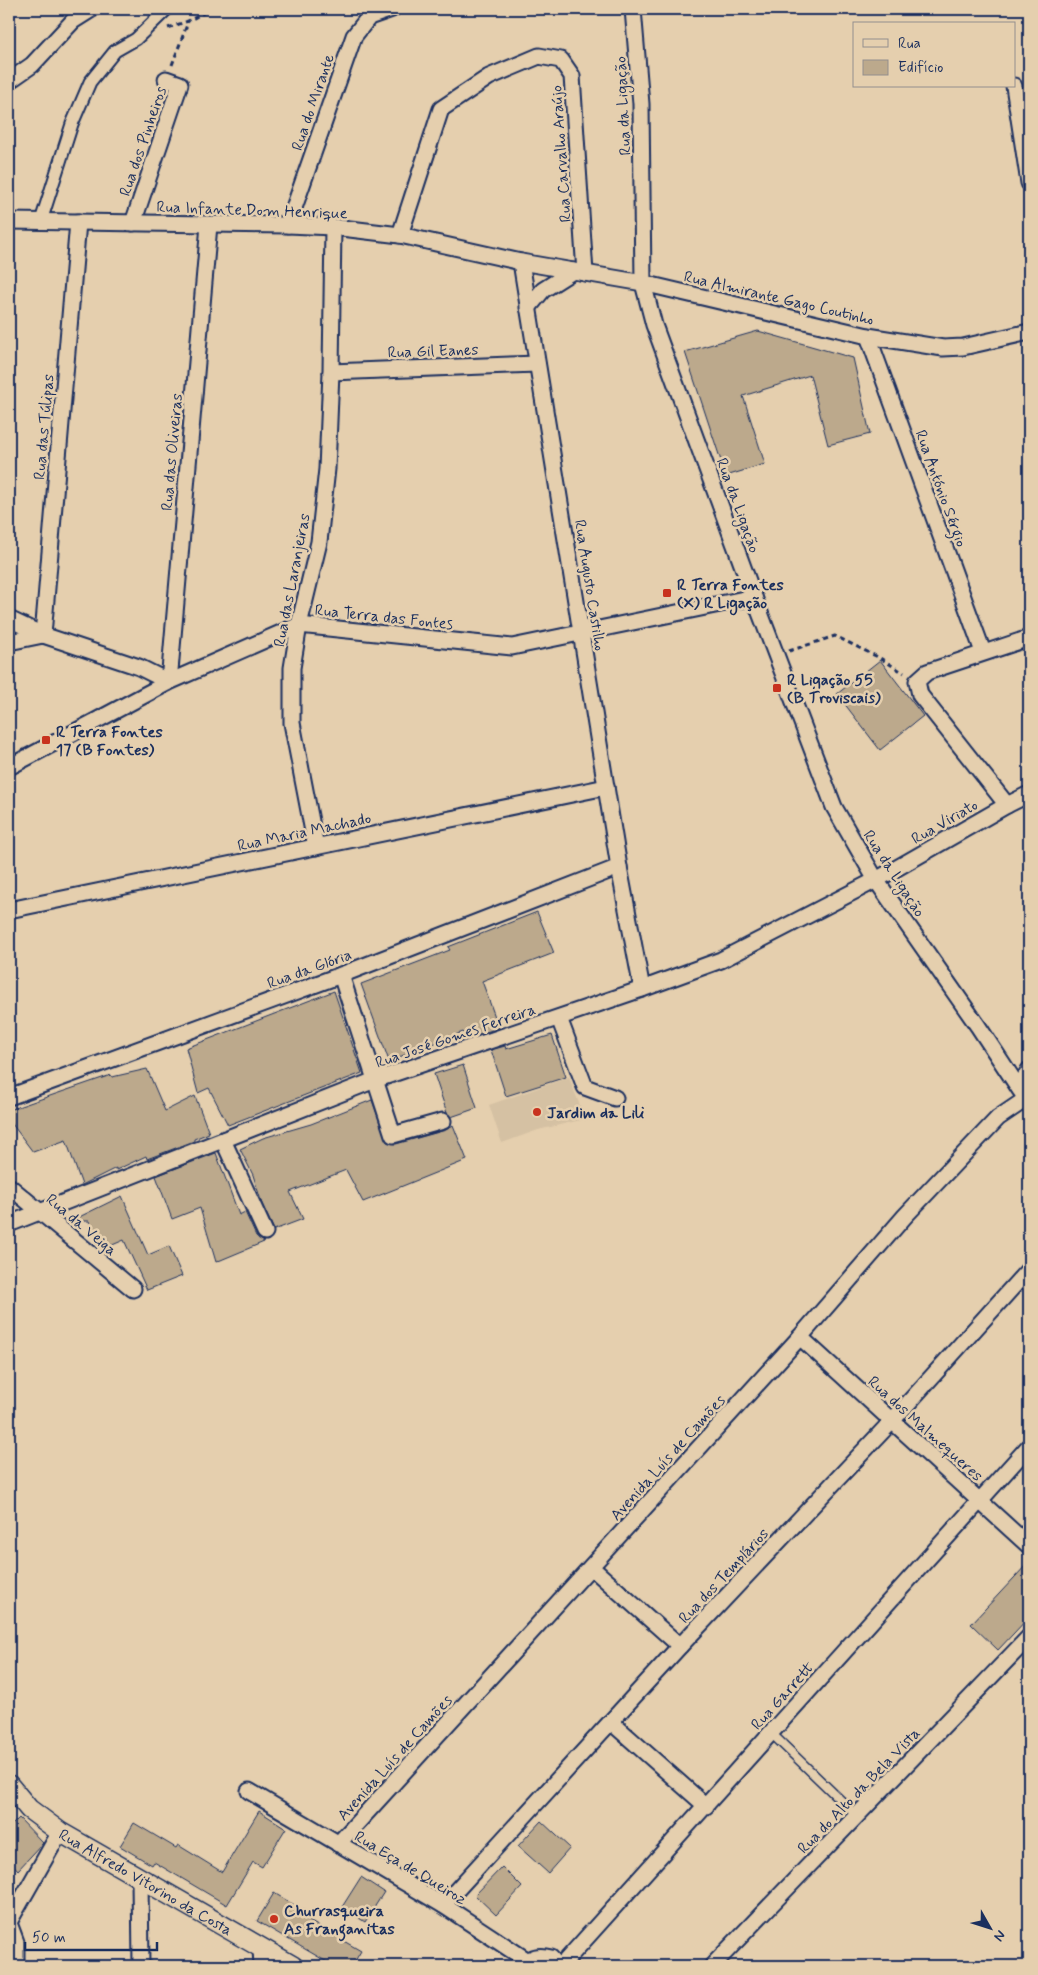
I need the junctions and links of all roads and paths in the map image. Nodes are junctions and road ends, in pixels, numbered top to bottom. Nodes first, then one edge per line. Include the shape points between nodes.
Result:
1 (92, 9) edge
2 (167, 9) edge
3 (211, 9) edge
4 (392, 9) edge
5 (633, 9) edge
6 (166, 79) joint
7 (9, 81) edge
8 (1014, 88) edge
9 (1029, 183) edge
10 (9, 221) edge
11 (41, 221) junction
12 (78, 222) junction
13 (133, 223) junction
14 (209, 225) junction
15 (288, 225) junction
16 (332, 227) junction
17 (400, 235) junction
18 (521, 262) junction
19 (579, 272) junction
20 (643, 283) junction
21 (528, 308) junction
22 (1029, 332) edge
23 (868, 336) junction
24 (537, 364) junction
25 (331, 372) junction
26 (754, 597) junction
27 (9, 619) edge
28 (299, 625) junction
29 (581, 633) junction
30 (43, 635) junction
31 (1029, 638) edge
32 (9, 642) edge
33 (983, 652) junction
34 (776, 655) junction
35 (917, 681) junction
36 (169, 682) junction
37 (9, 767) edge
38 (606, 788) junction
39 (1029, 794) edge
40 (1007, 805) junction
41 (316, 847) junction
42 (619, 867) junction
43 (876, 880) junction
44 (9, 910) edge
45 (341, 975) junction
46 (642, 989) junction
47 (559, 1018) junction
48 (1029, 1070) edge
49 (376, 1080) junction
50 (1025, 1096) edge
51 (9, 1097) edge
52 (615, 1098) dead end
53 (443, 1121) dead end
54 (223, 1140) junction
55 (9, 1186) edge
56 (40, 1212) junction
57 (9, 1224) edge
58 (265, 1232) dead end
59 (1029, 1269) edge
60 (132, 1289) dead end
61 (800, 1337) junction
62 (892, 1421) junction
63 (1029, 1446) edge
64 (980, 1500) junction
65 (1029, 1546) edge
66 (591, 1567) junction
67 (1029, 1638) edge
68 (680, 1646) junction
69 (610, 1722) junction
70 (771, 1733) junction
71 (9, 1785) edge
72 (248, 1791) dead end
73 (706, 1806) junction
74 (857, 1816) junction
75 (60, 1832) junction
76 (338, 1844) junction
77 (140, 1879) junction
78 (443, 1906) junction
79 (9, 1923) edge
80 (262, 1957) edge
81 (526, 1964) edge
82 (16, 1966) edge
83 (141, 1966) edge
84 (292, 1966) edge
85 (559, 1966) edge
86 (712, 1966) edge

1 - 7 street via 73,21 32,64
2 - 11 street via 136,39 115,51 90,82 72,124
3 - 6 path via 188,21
4 - 15 street, Rua do Mirante via 370,17 354,36
5 - 20 street, Rua da Ligação via 642,113
6 - 13 street, Rua dos Pinheiros via 180,84
8 - 9 street
10 - 11 street, Rua Infante Dom Henrique
11 - 12 street, Rua Infante Dom Henrique
12 - 13 street, Rua Infante Dom Henrique
12 - 30 street, Rua das Túlipas
13 - 14 street, Rua Infante Dom Henrique
14 - 15 street, Rua Infante Dom Henrique
14 - 36 street, Rua das Oliveiras
15 - 16 street, Rua Infante Dom Henrique
16 - 17 street, Rua Infante Dom Henrique
16 - 25 street, Rua das Laranjeiras
17 - 18 street, Rua Infante Dom Henrique
17 - 19 street, Rua Carvalho Araújo via 441,109 489,77 538,56 561,60 572,76
18 - 19 street, Rua Almirante Gago Coutinho
18 - 21 street, Rua Augusto Castilho
19 - 20 street, Rua Almirante Gago Coutinho
19 - 21 street via 543,290
20 - 23 street, Rua Almirante Gago Coutinho
20 - 26 street, Rua da Ligação via 654,325
21 - 24 street, Rua Augusto Castilho
22 - 23 street, Rua Almirante Gago Coutinho via 963,347 943,348
23 - 33 street, Rua António Sérgio
24 - 25 street, Rua Gil Eanes
24 - 29 street, Rua Augusto Castilho
25 - 28 street, Rua das Laranjeiras via 327,469 319,542
26 - 29 street, Rua Terra das Fontes
26 - 34 street, Rua da Ligação
27 - 30 street
28 - 29 street, Rua Terra das Fontes via 512,646
28 - 36 street, Rua Terra das Fontes
28 - 41 street, Rua das Laranjeiras via 292,668 292,723
29 - 38 street, Rua Augusto Castilho
30 - 32 street
30 - 36 street via 139,667
31 - 33 street
33 - 35 street via 927,672
34 - 35 path via 835,636
34 - 43 street, Rua da Ligação via 834,806
35 - 40 street via 920,695
36 - 37 street, Rua Terra das Fontes
38 - 41 street, Rua Maria Machado
38 - 42 street, Rua Augusto Castilho
39 - 40 street, Rua Viriato
40 - 43 street, Rua Viriato
41 - 44 street, Rua Maria Machado
42 - 45 street, Rua da Glória
42 - 46 street, Rua Augusto Castilho
43 - 46 street, Rua José Gomes Ferreira via 721,960
43 - 50 street, Rua da Ligação
45 - 49 street
45 - 51 street, Rua da Glória
46 - 47 street, Rua José Gomes Ferreira
47 - 49 street, Rua José Gomes Ferreira
47 - 52 street via 585,1087
48 - 50 street
49 - 53 street via 393,1135
49 - 54 street, Rua José Gomes Ferreira
50 - 61 street, Avenida Luís de Camões via 998,1118 905,1216
54 - 56 street, Rua José Gomes Ferreira
54 - 58 street
55 - 56 street, Rua da Veiga
56 - 57 street, Rua José Gomes Ferreira
56 - 60 street, Rua da Veiga
59 - 62 street, Rua dos Templários
61 - 62 street, Rua dos Malmequeres
61 - 66 street, Avenida Luís de Camões
62 - 64 street, Rua dos Malmequeres
62 - 68 street, Rua dos Templários
63 - 64 street, Rua Garrett
64 - 65 street, Rua dos Malmequeres
64 - 70 street, Rua Garrett
66 - 68 street
66 - 76 street, Avenida Luís de Camões
67 - 74 street, Rua do Alto da Bela Vista
68 - 69 street, Rua dos Templários
69 - 73 street
69 - 78 street, Rua dos Templários
70 - 73 street, Rua Garrett
70 - 74 lane
71 - 75 street, Rua Alfredo Vitorino da Costa via 30,1809
72 - 76 street, Rua Eça de Queiroz
73 - 85 street, Rua Garrett
74 - 86 street, Rua do Alto da Bela Vista
75 - 77 street, Rua Alfredo Vitorino da Costa
75 - 79 street
76 - 78 street, Rua Eça de Queiroz
77 - 80 street, Rua Alfredo Vitorino da Costa
77 - 83 street
78 - 81 street, Rua Eça de Queiroz
79 - 82 street via 16,1942
80 - 84 street, Rua Alfredo Vitorino da Costa
81 - 85 street via 539,1955 551,1958

